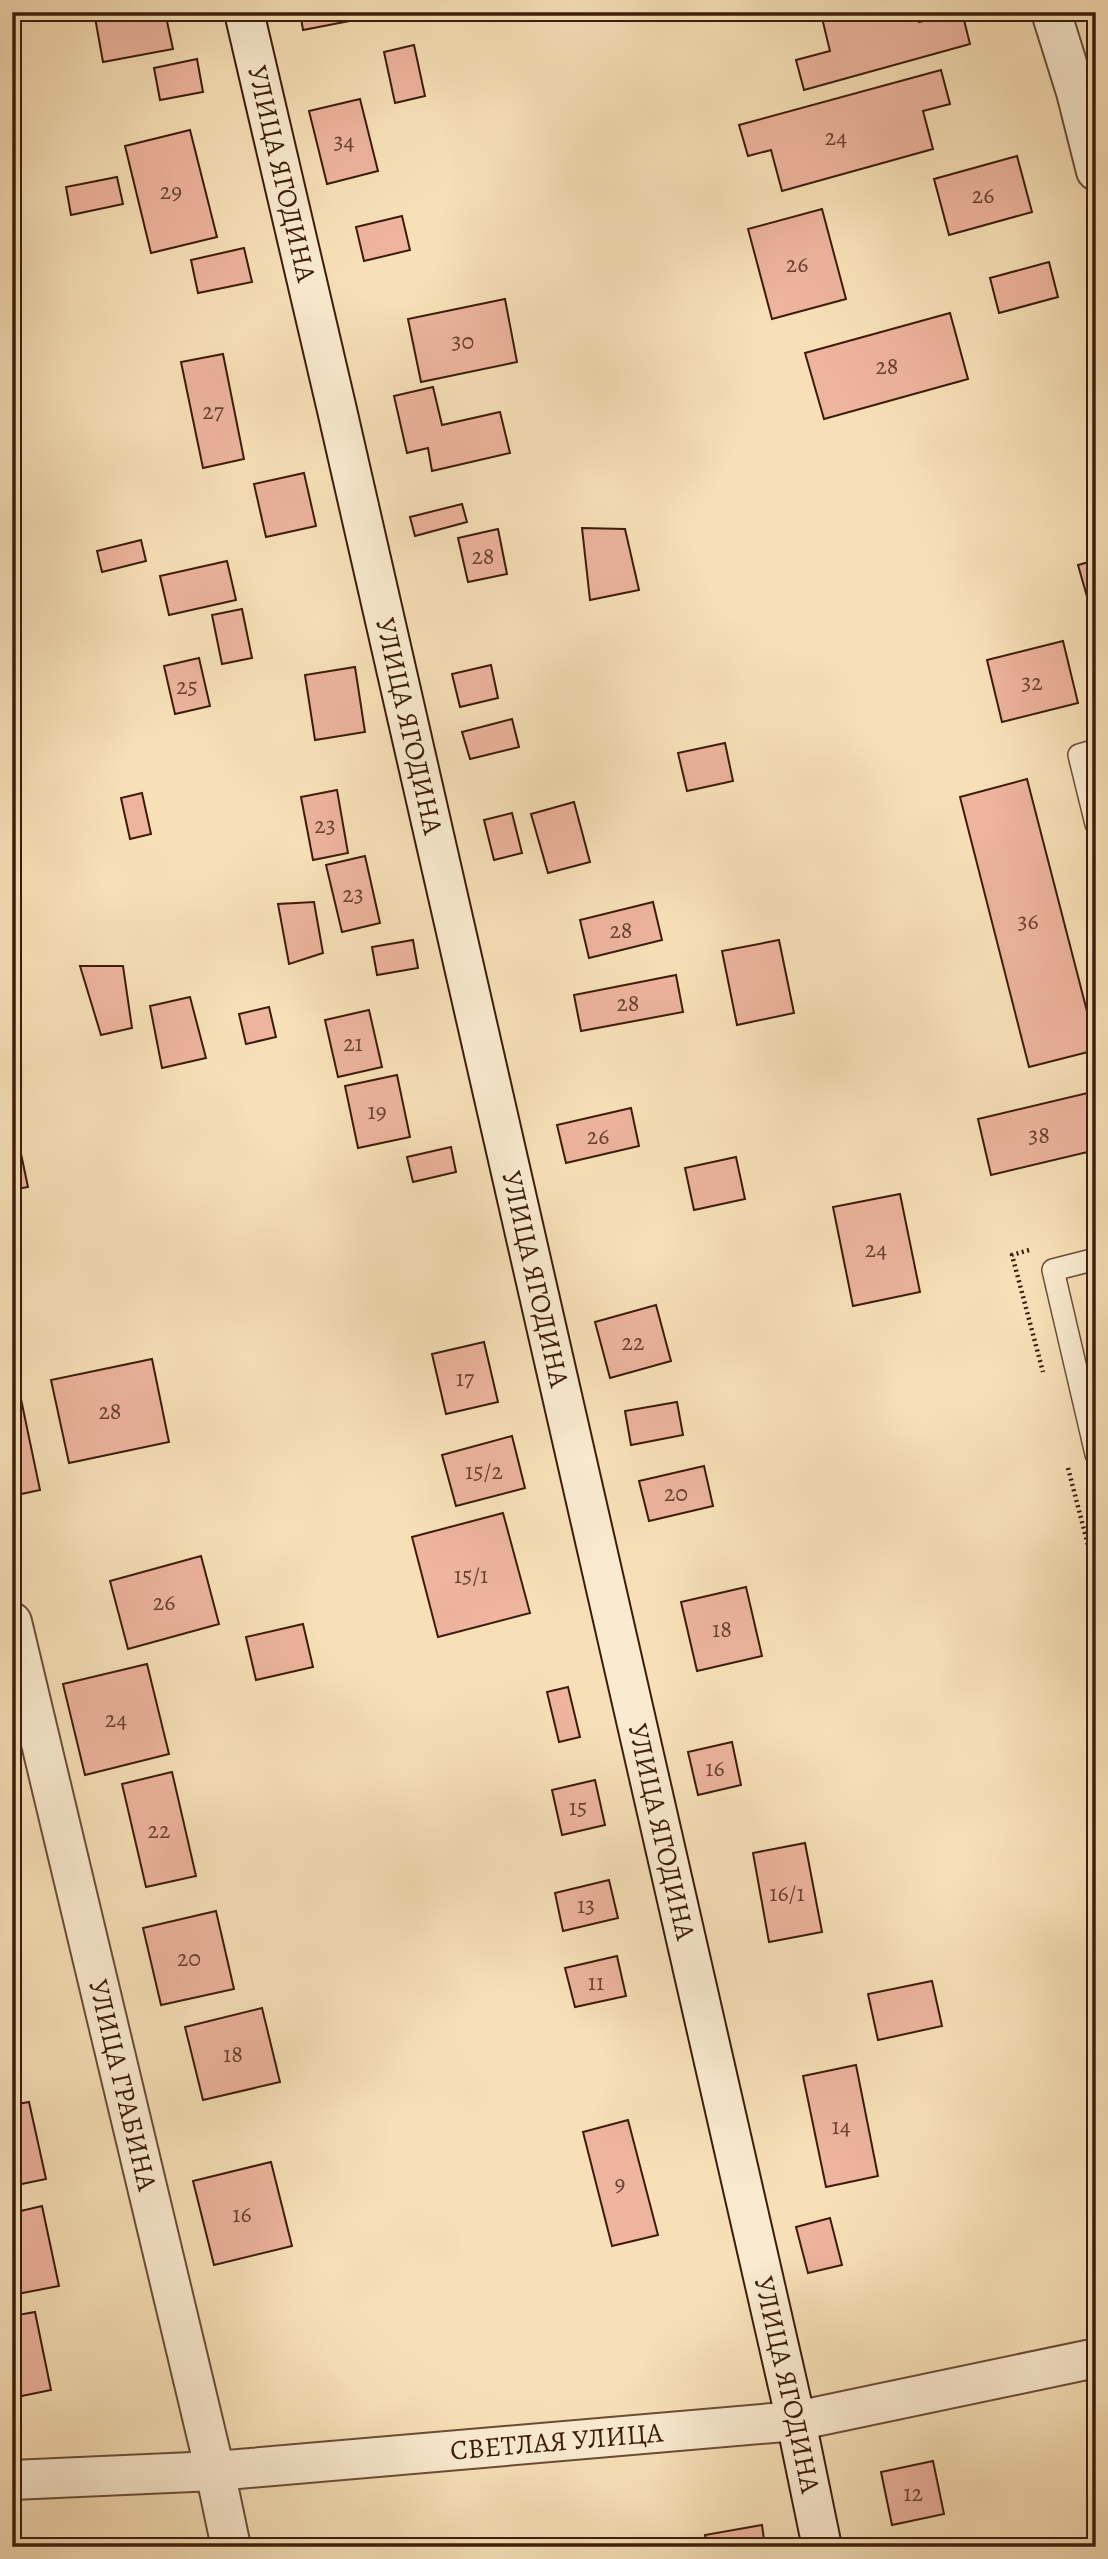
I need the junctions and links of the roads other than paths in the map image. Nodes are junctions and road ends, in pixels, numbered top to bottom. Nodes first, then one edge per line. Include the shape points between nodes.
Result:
1 (244, 12) edge
2 (1051, 12) edge
3 (1086, 89) edge
4 (1096, 171) edge
5 (1096, 750) edge
6 (1096, 824) edge
7 (1096, 1259) edge
8 (1096, 1454) edge
9 (12, 1622) edge
10 (1096, 2358) edge
11 (796, 2421) junction
12 (215, 2471) junction
13 (12, 2480) edge
14 (231, 2547) edge
15 (822, 2547) edge

1 - 11 street, УЛИЦА ЯГОДИНА
2 - 3 street
3 - 4 street
5 - 6 lane via 1079,755
7 - 8 lane via 1053,1270
9 - 12 street, УЛИЦА ГРАБИНА
10 - 11 street, СВЕТЛАЯ УЛИЦА
11 - 12 street, СВЕТЛАЯ УЛИЦА
11 - 15 street, УЛИЦА ЯГОДИНА
12 - 13 street, СВЕТЛАЯ УЛИЦА
12 - 14 street, УЛИЦА ГРАБИНА

